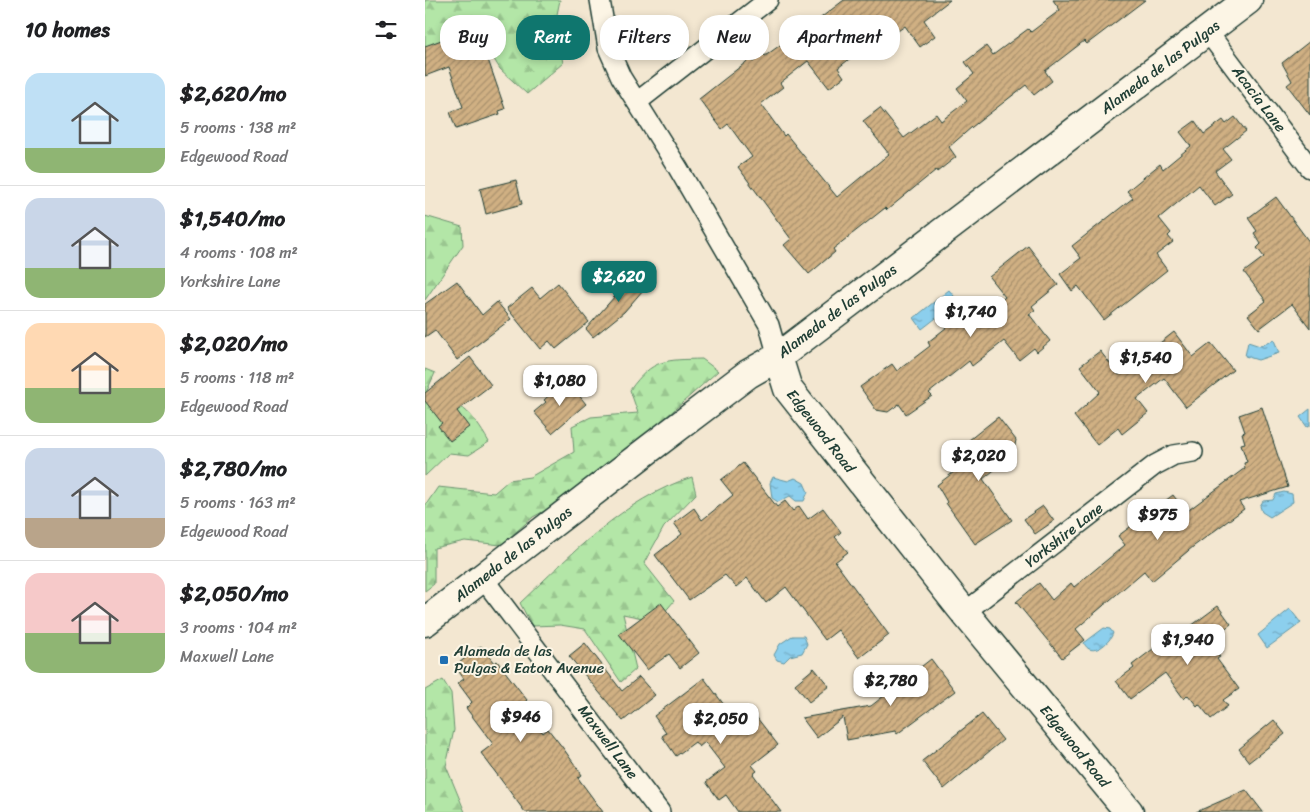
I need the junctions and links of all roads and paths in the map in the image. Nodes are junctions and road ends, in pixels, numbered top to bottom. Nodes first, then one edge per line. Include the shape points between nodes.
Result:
1 (600, 0) edge
2 (768, 0) edge
3 (1248, 0) edge
4 (1207, 30) junction
5 (637, 102) junction
6 (1310, 168) edge
7 (778, 357) junction
8 (1193, 452) dead end
9 (482, 577) junction
10 (965, 612) junction
11 (425, 622) edge
12 (660, 812) edge
13 (1129, 812) edge

1 - 5 street, Edgewood Road via 608,48
2 - 5 street
3 - 4 main road, Alameda de las Pulgas
4 - 6 street, Acacia Lane
4 - 7 main road, Alameda de las Pulgas
5 - 7 street, Edgewood Road via 769,325
7 - 9 main road, Alameda de las Pulgas via 749,374
7 - 10 main road, Edgewood Road via 788,389
8 - 10 street, Yorkshire Lane via 1174,455 1155,465
9 - 11 main road, Alameda de las Pulgas
9 - 12 street, Maxwell Lane
10 - 13 main road, Edgewood Road

